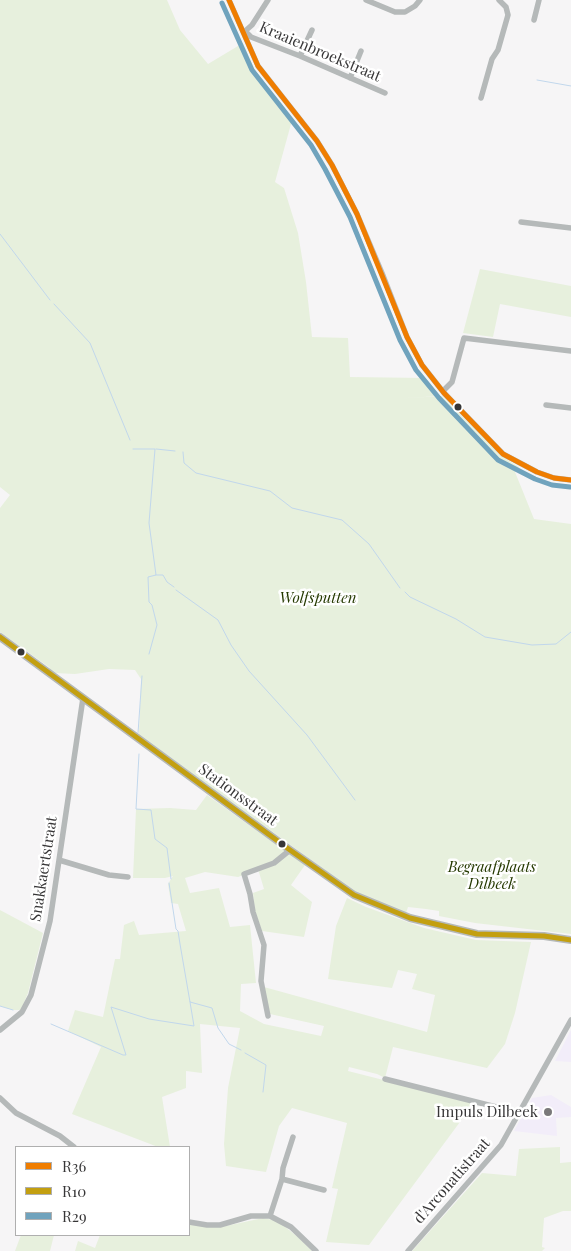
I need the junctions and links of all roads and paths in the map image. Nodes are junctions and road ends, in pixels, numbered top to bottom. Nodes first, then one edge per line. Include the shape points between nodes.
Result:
1 (229, 0) edge
2 (268, 0) edge
3 (366, 0) edge
4 (420, 0) edge
5 (499, 0) edge
6 (539, 0) edge
7 (534, 20) dead end
8 (312, 30) dead end
9 (245, 32) junction
10 (361, 51) dead end
11 (300, 56) junction
12 (350, 78) junction
13 (385, 93) dead end
14 (481, 98) dead end
15 (521, 222) dead end
16 (571, 228) edge
17 (571, 351) edge
18 (444, 393) junction
19 (546, 405) dead end
20 (571, 408) edge
21 (571, 480) edge
22 (0, 637) edge
23 (83, 698) junction
24 (290, 850) junction
25 (59, 860) junction
26 (128, 877) dead end
27 (571, 940) edge
28 (268, 1016) dead end
29 (571, 1020) edge
30 (0, 1030) edge
31 (385, 1079) dead end
32 (0, 1098) edge
33 (520, 1113) junction
34 (293, 1137) dead end
35 (73, 1146) edge
36 (282, 1179) junction
37 (324, 1190) dead end
38 (270, 1216) junction
39 (190, 1222) edge
40 (316, 1251) edge
41 (408, 1251) edge

1 - 9 street
2 - 9 street
3 - 4 street via 395,12 405,12
5 - 14 street via 508,15
6 - 7 street
8 - 11 street
9 - 11 street, Kraaienbroekstraat
9 - 18 street via 258,66 332,165 357,214 407,338 422,365
10 - 12 street
11 - 12 street, Kraaienbroekstraat
12 - 13 street, Kraaienbroekstraat
15 - 16 street
17 - 18 street via 464,338 452,382
18 - 21 street via 503,454 537,472
19 - 20 street
22 - 23 street, Stationsstraat
23 - 24 street, Stationsstraat
23 - 25 street, Snakkaertstraat
24 - 27 street, Stationsstraat via 354,896 410,918 477,934
24 - 28 street via 274,863 244,874 264,945 261,981
25 - 26 street
25 - 30 street, Snakkaertstraat via 50,921 31,995 22,1012
29 - 33 street, d'Arconatistraat
31 - 33 street
32 - 35 street via 16,1113
33 - 41 street, d'Arconatistraat via 501,1144
34 - 36 street
36 - 37 street
36 - 38 street
38 - 39 street via 251,1216 220,1225
38 - 40 street via 291,1226

